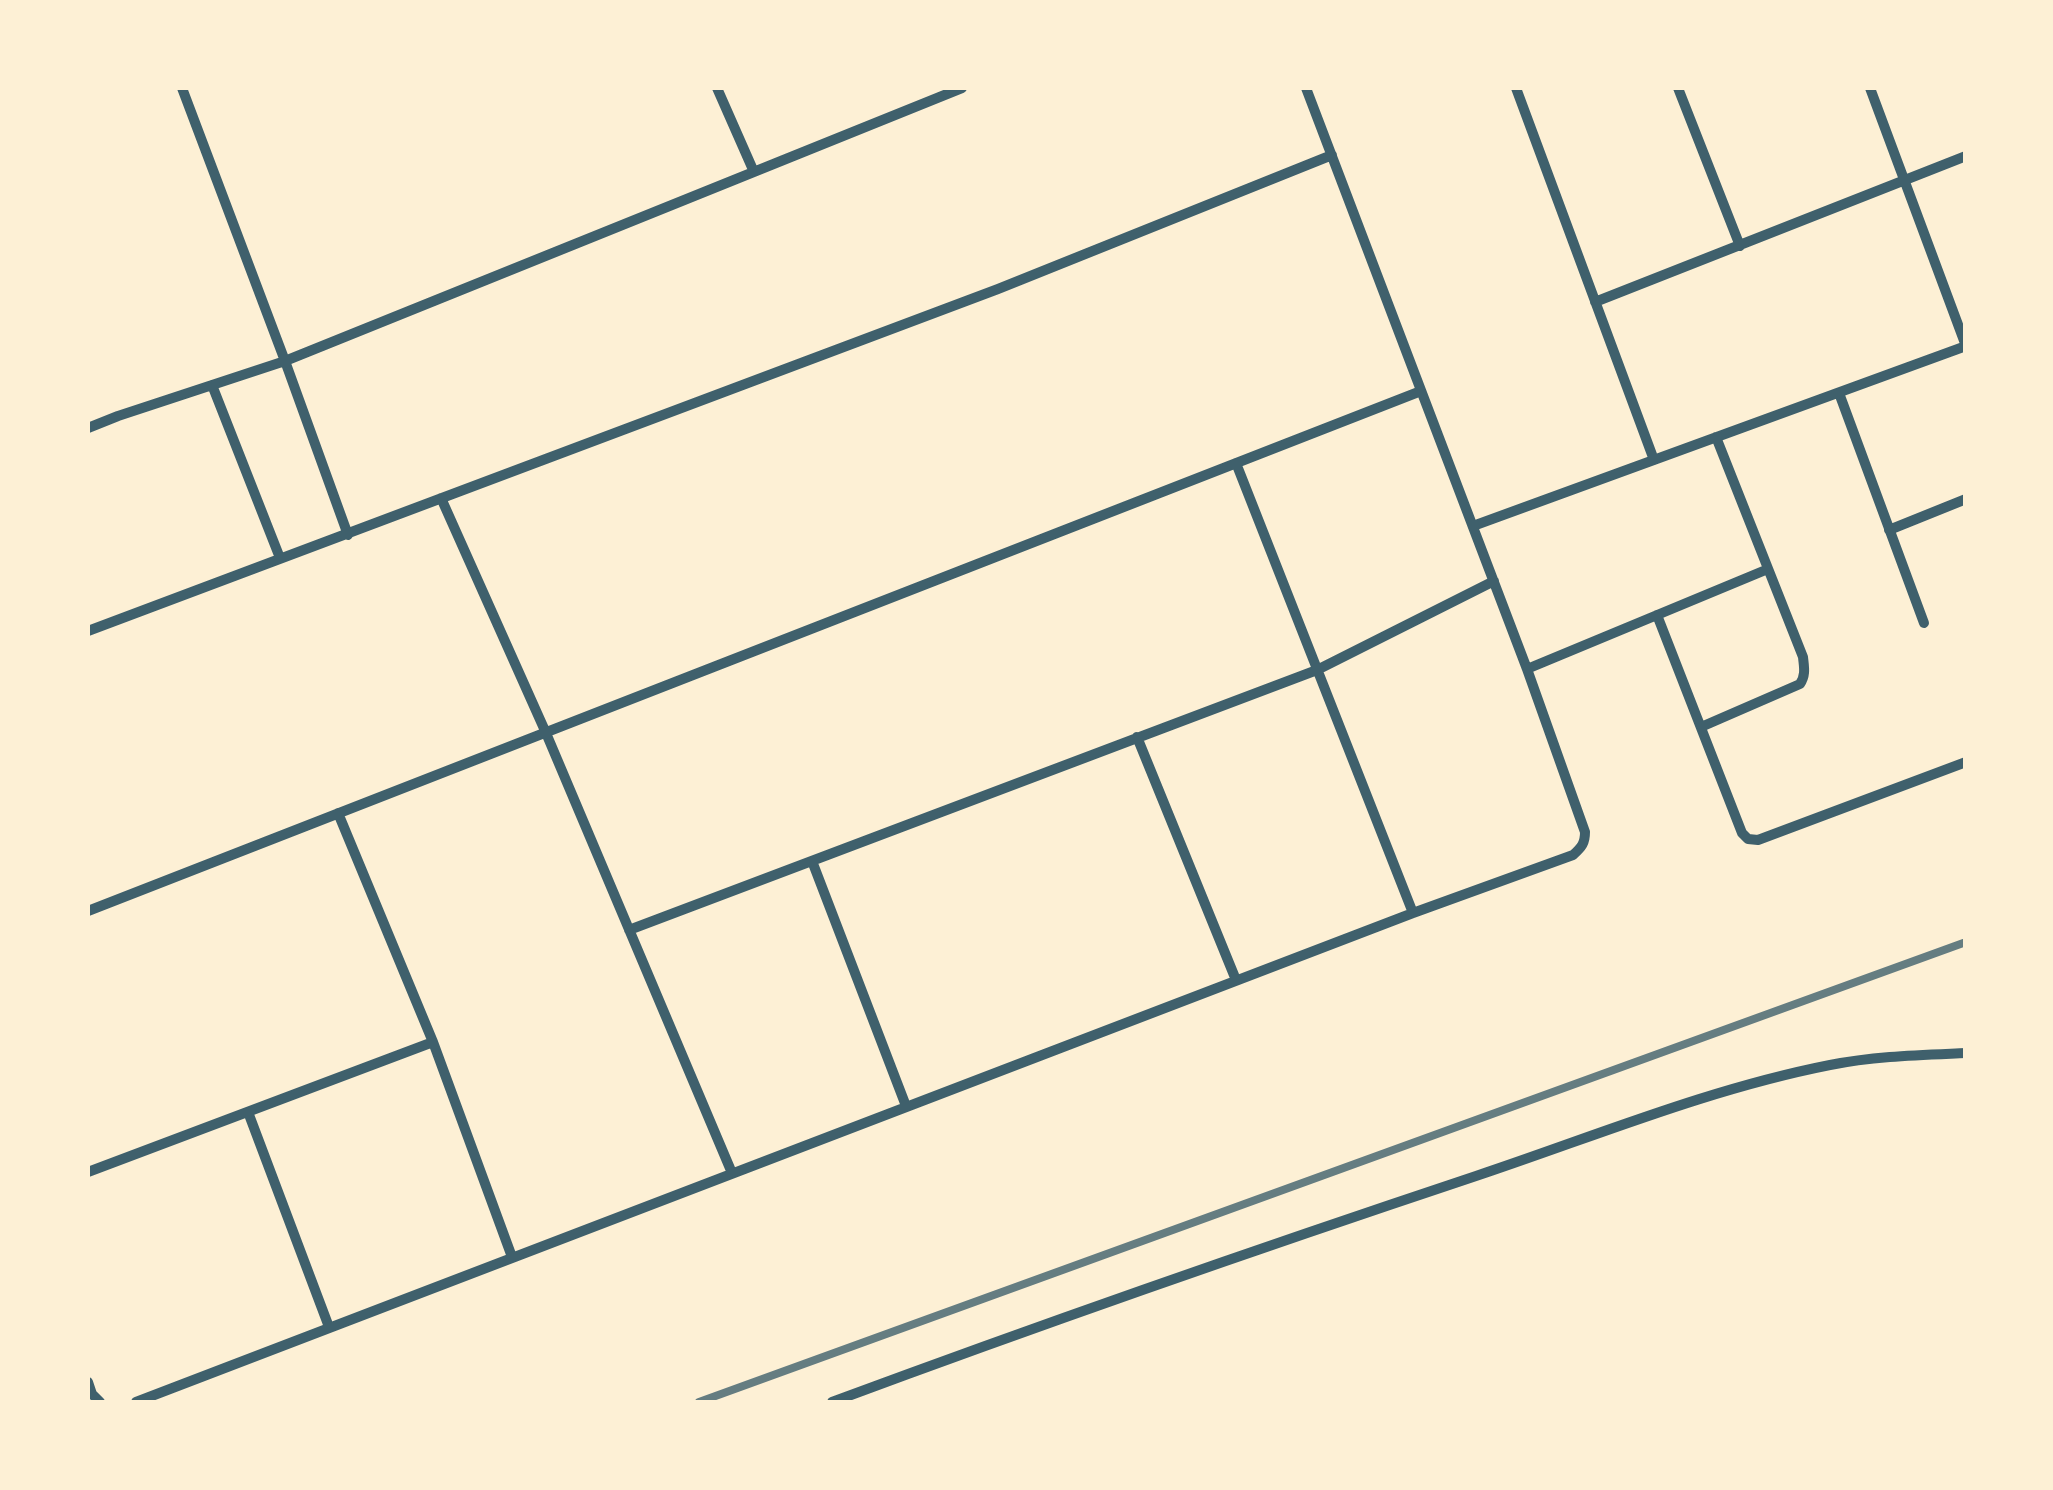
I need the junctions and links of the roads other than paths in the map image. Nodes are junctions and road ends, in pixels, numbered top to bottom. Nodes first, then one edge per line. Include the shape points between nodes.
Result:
1 (182, 88) edge
2 (717, 88) edge
3 (962, 88) edge
4 (1306, 88) edge
5 (1516, 88) edge
6 (1678, 88) edge
7 (1870, 88) edge
8 (1332, 156) junction
9 (1966, 156) edge
10 (754, 172) junction
11 (1905, 182) junction
12 (1740, 246) junction
13 (1595, 302) junction
14 (285, 361) junction
15 (212, 385) junction
16 (1421, 391) junction
17 (1839, 392) junction
18 (88, 428) edge
19 (1716, 437) junction
20 (1654, 460) junction
21 (1236, 463) junction
22 (441, 498) junction
23 (1966, 499) edge
24 (1473, 526) junction
25 (1889, 530) junction
26 (348, 535) junction
27 (280, 558) junction
28 (1768, 569) junction
29 (1494, 581) junction
30 (1658, 615) junction
31 (1924, 623) dead end
32 (88, 631) edge
33 (1527, 669) junction
34 (1318, 670) junction
35 (1700, 727) junction
36 (546, 733) junction
37 (1137, 738) junction
38 (1966, 762) edge
39 (338, 813) junction
40 (812, 861) junction
41 (88, 911) edge
42 (1413, 912) junction
43 (629, 930) junction
44 (1236, 980) junction
45 (433, 1042) junction
46 (1966, 1054) edge
47 (906, 1106) junction
48 (248, 1112) junction
49 (88, 1172) edge
50 (732, 1172) junction
51 (512, 1257) junction
52 (329, 1327) junction
53 (88, 1382) edge
54 (100, 1402) edge
55 (136, 1402) edge
56 (832, 1402) edge

1 - 14 street
2 - 10 street
3 - 10 street
4 - 8 street
5 - 13 street
6 - 12 street
7 - 11 street
8 - 16 street
8 - 22 street
9 - 11 street
10 - 14 street
11 - 12 street
11 - 17 street via 1966,346
12 - 13 street
13 - 20 street
14 - 15 street
14 - 26 street
15 - 18 street
15 - 27 street
16 - 21 street
16 - 24 street
17 - 19 street
17 - 25 street
19 - 20 street
19 - 28 street
20 - 24 street
21 - 34 street
21 - 36 street
22 - 26 street
22 - 36 street
23 - 25 street
24 - 29 street
25 - 31 street
26 - 27 street
27 - 32 street
28 - 30 street
28 - 35 street via 1803,657 1804,678
29 - 33 street
29 - 34 street
30 - 33 street
30 - 35 street
33 - 42 street via 1585,832 1582,848
34 - 37 street
34 - 42 street
35 - 38 street via 1742,833 1754,841
36 - 39 street
36 - 43 street
37 - 40 street
37 - 44 street
39 - 41 street
39 - 45 street
40 - 43 street
40 - 47 street
42 - 44 street
43 - 50 street
44 - 47 street
45 - 48 street
45 - 51 street
46 - 56 street via 1834,1064 1714,1094
47 - 50 street
48 - 49 street
48 - 52 street
50 - 51 street
51 - 52 street
52 - 55 street
53 - 54 street

